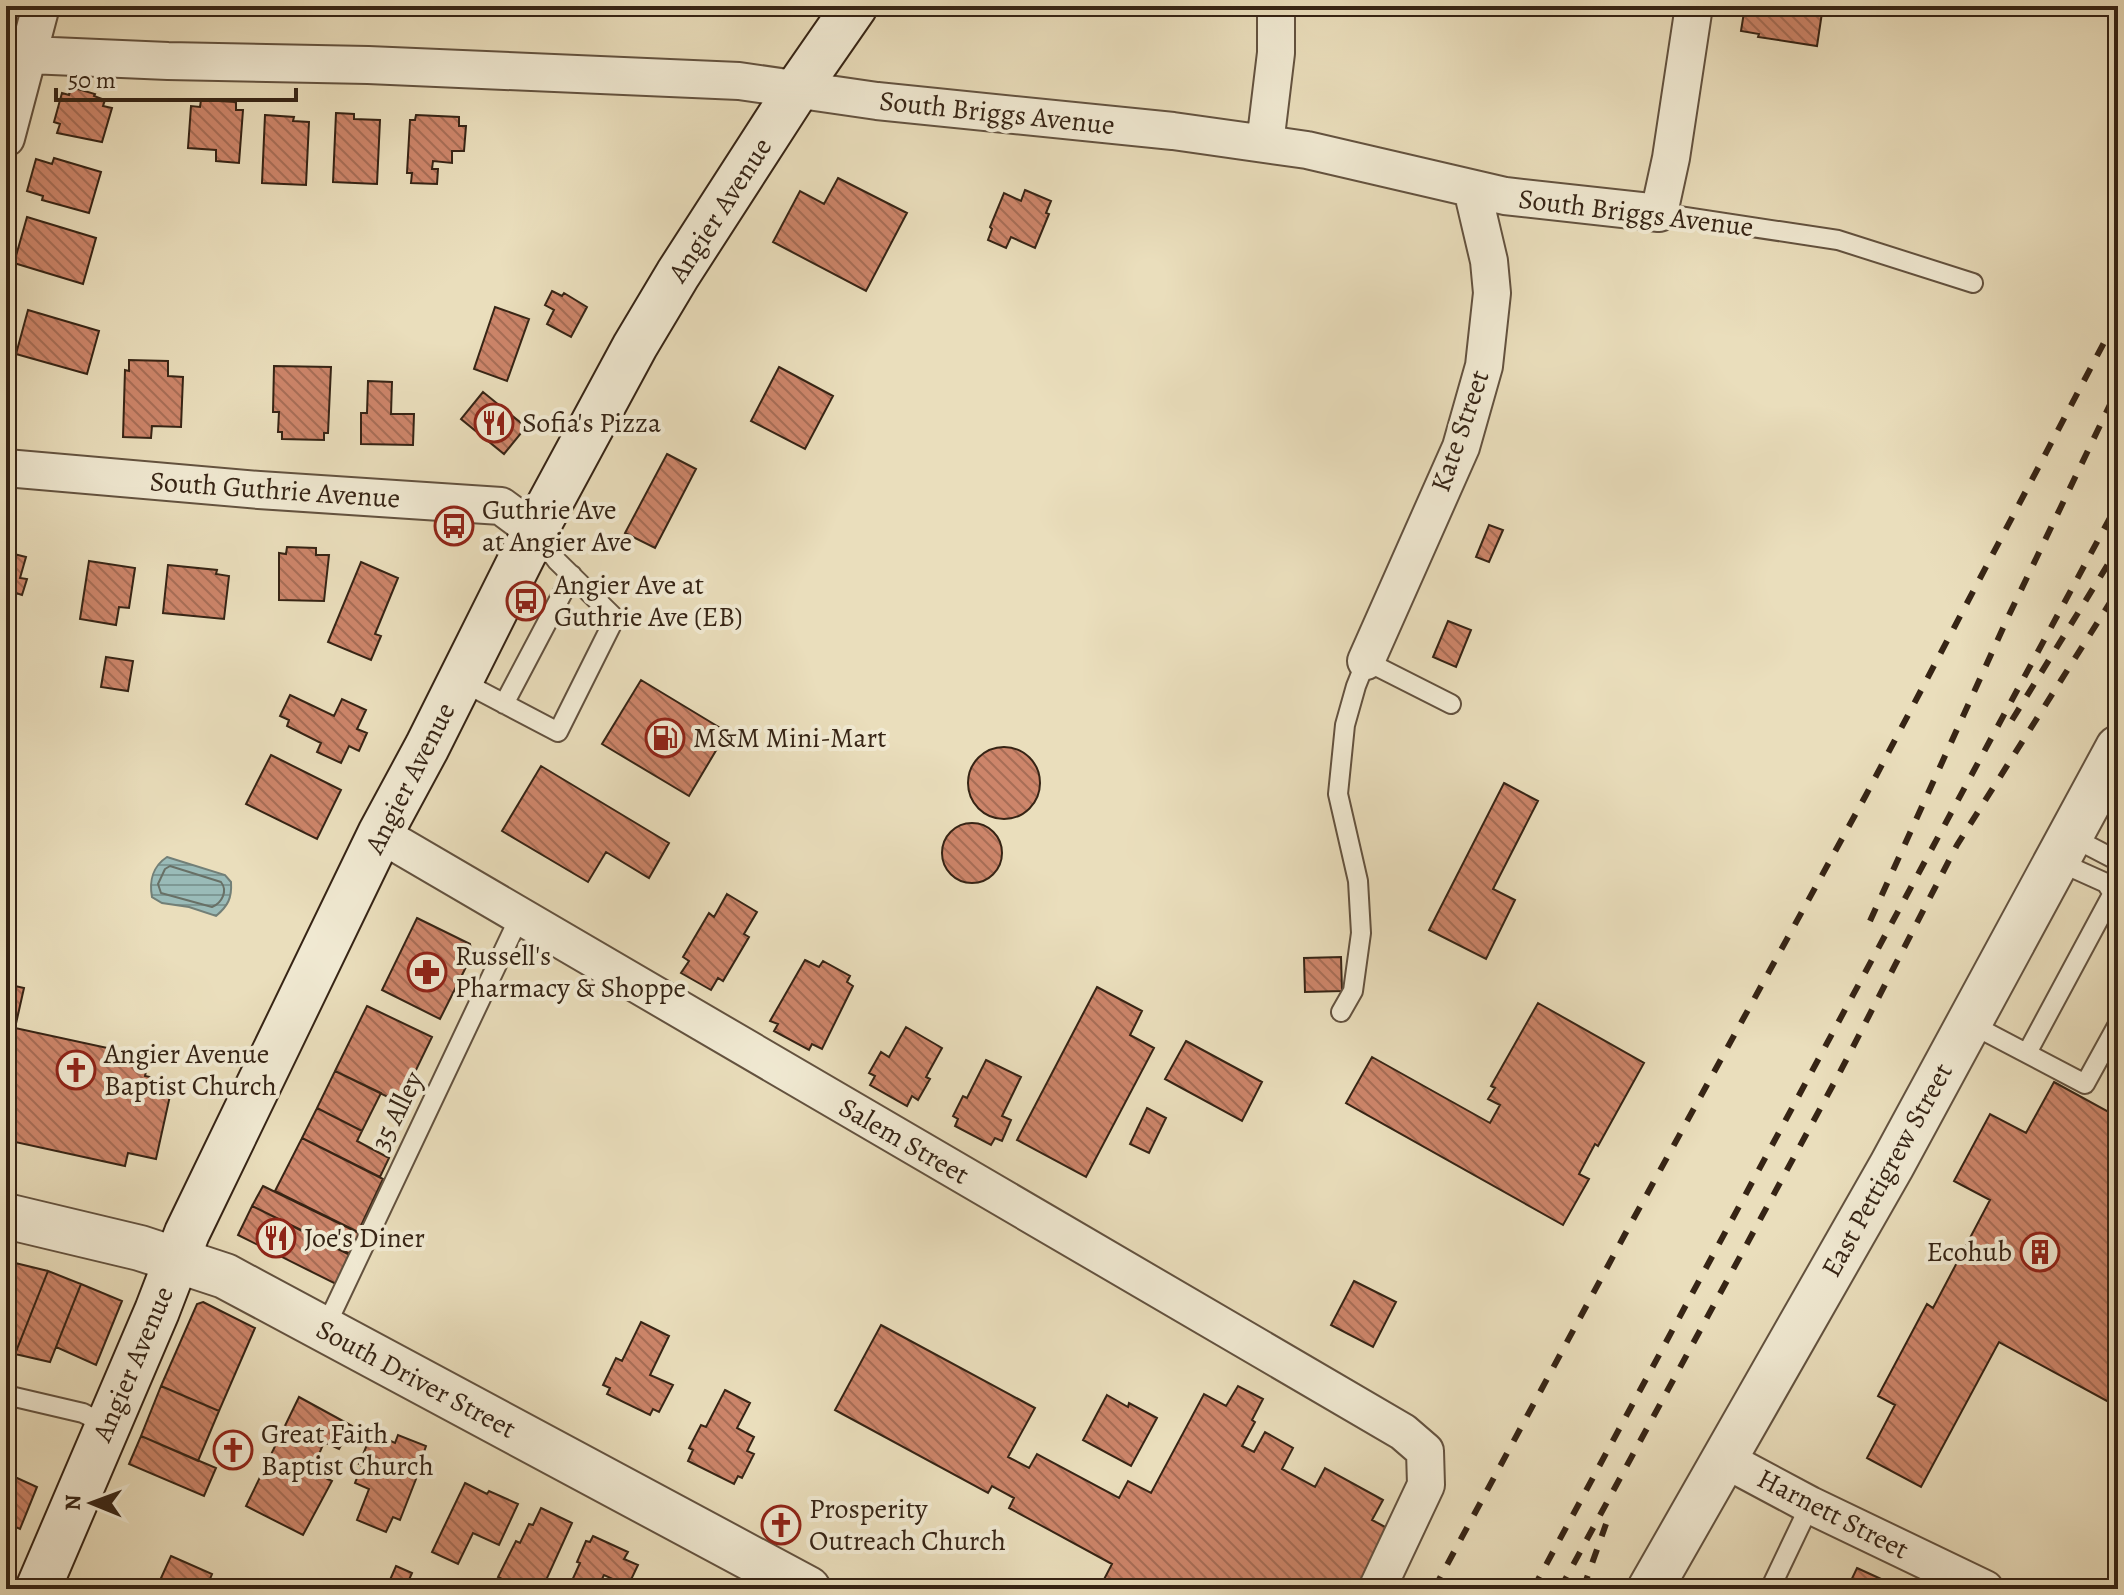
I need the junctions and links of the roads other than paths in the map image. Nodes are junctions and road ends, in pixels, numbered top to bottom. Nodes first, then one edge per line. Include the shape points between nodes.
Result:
1 (41, 6) edge
2 (855, 6) edge
3 (1276, 6) edge
4 (1694, 6) edge
5 (18, 54) edge
6 (796, 91) junction
7 (6, 138) edge
8 (1265, 144) junction
9 (1472, 189) junction
10 (1659, 213) junction
11 (1973, 283) dead end
12 (6, 468) edge
13 (535, 531) junction
14 (572, 575) junction
15 (1366, 661) junction
16 (461, 681) junction
17 (504, 704) junction
18 (1451, 704) dead end
19 (2118, 748) edge
20 (380, 834) junction
21 (2064, 848) junction
22 (2118, 861) edge
23 (2115, 897) edge
24 (520, 916) junction
25 (1341, 1012) dead end
26 (1969, 1023) junction
27 (2118, 1024) edge
28 (2027, 1053) junction
29 (6, 1216) edge
30 (176, 1258) junction
31 (324, 1330) junction
32 (6, 1395) edge
33 (108, 1426) junction
34 (1724, 1459) junction
35 (1810, 1505) junction
36 (38, 1589) edge
37 (808, 1589) edge
38 (1377, 1589) edge
39 (1650, 1589) edge
40 (1770, 1589) edge
41 (1985, 1589) edge

1 - 5 street
2 - 6 street, Angier Avenue
3 - 8 street
4 - 10 street
5 - 6 street, South Briggs Avenue via 727,81
5 - 7 street
6 - 8 street, South Briggs Avenue
6 - 13 street, Angier Avenue via 635,346
8 - 9 street, South Briggs Avenue
9 - 10 street, South Briggs Avenue
9 - 15 street, Kate Street via 1492,293 1484,366 1461,447
10 - 11 lane, South Briggs Avenue via 1838,240
12 - 13 street, South Guthrie Avenue via 501,506
13 - 14 lane
13 - 16 street, Angier Avenue
14 - 17 lane
14 - 17 lane via 615,618 558,732
15 - 18 lane
15 - 25 lane via 1345,725 1338,794 1358,881 1361,933 1353,991
16 - 17 lane
16 - 20 street, Angier Avenue
19 - 21 street, East Pettigrew Street
20 - 24 street, Salem Street
20 - 30 street, Angier Avenue
21 - 22 lane
21 - 23 lane
21 - 26 street, East Pettigrew Street
23 - 28 lane
24 - 31 lane, 35 Alley
24 - 38 street, Salem Street via 1403,1432 1425,1451 1426,1485
26 - 28 lane
26 - 34 street, East Pettigrew Street
27 - 28 lane via 2085,1084
29 - 30 street, South Driver Street
30 - 31 street, South Driver Street via 225,1276
30 - 33 street, Angier Avenue
31 - 37 street, South Driver Street
32 - 33 lane via 83,1413
33 - 36 street, Angier Avenue
34 - 35 street, Harnett Street
34 - 39 street, East Pettigrew Street
35 - 40 lane
35 - 41 street, Harnett Street

